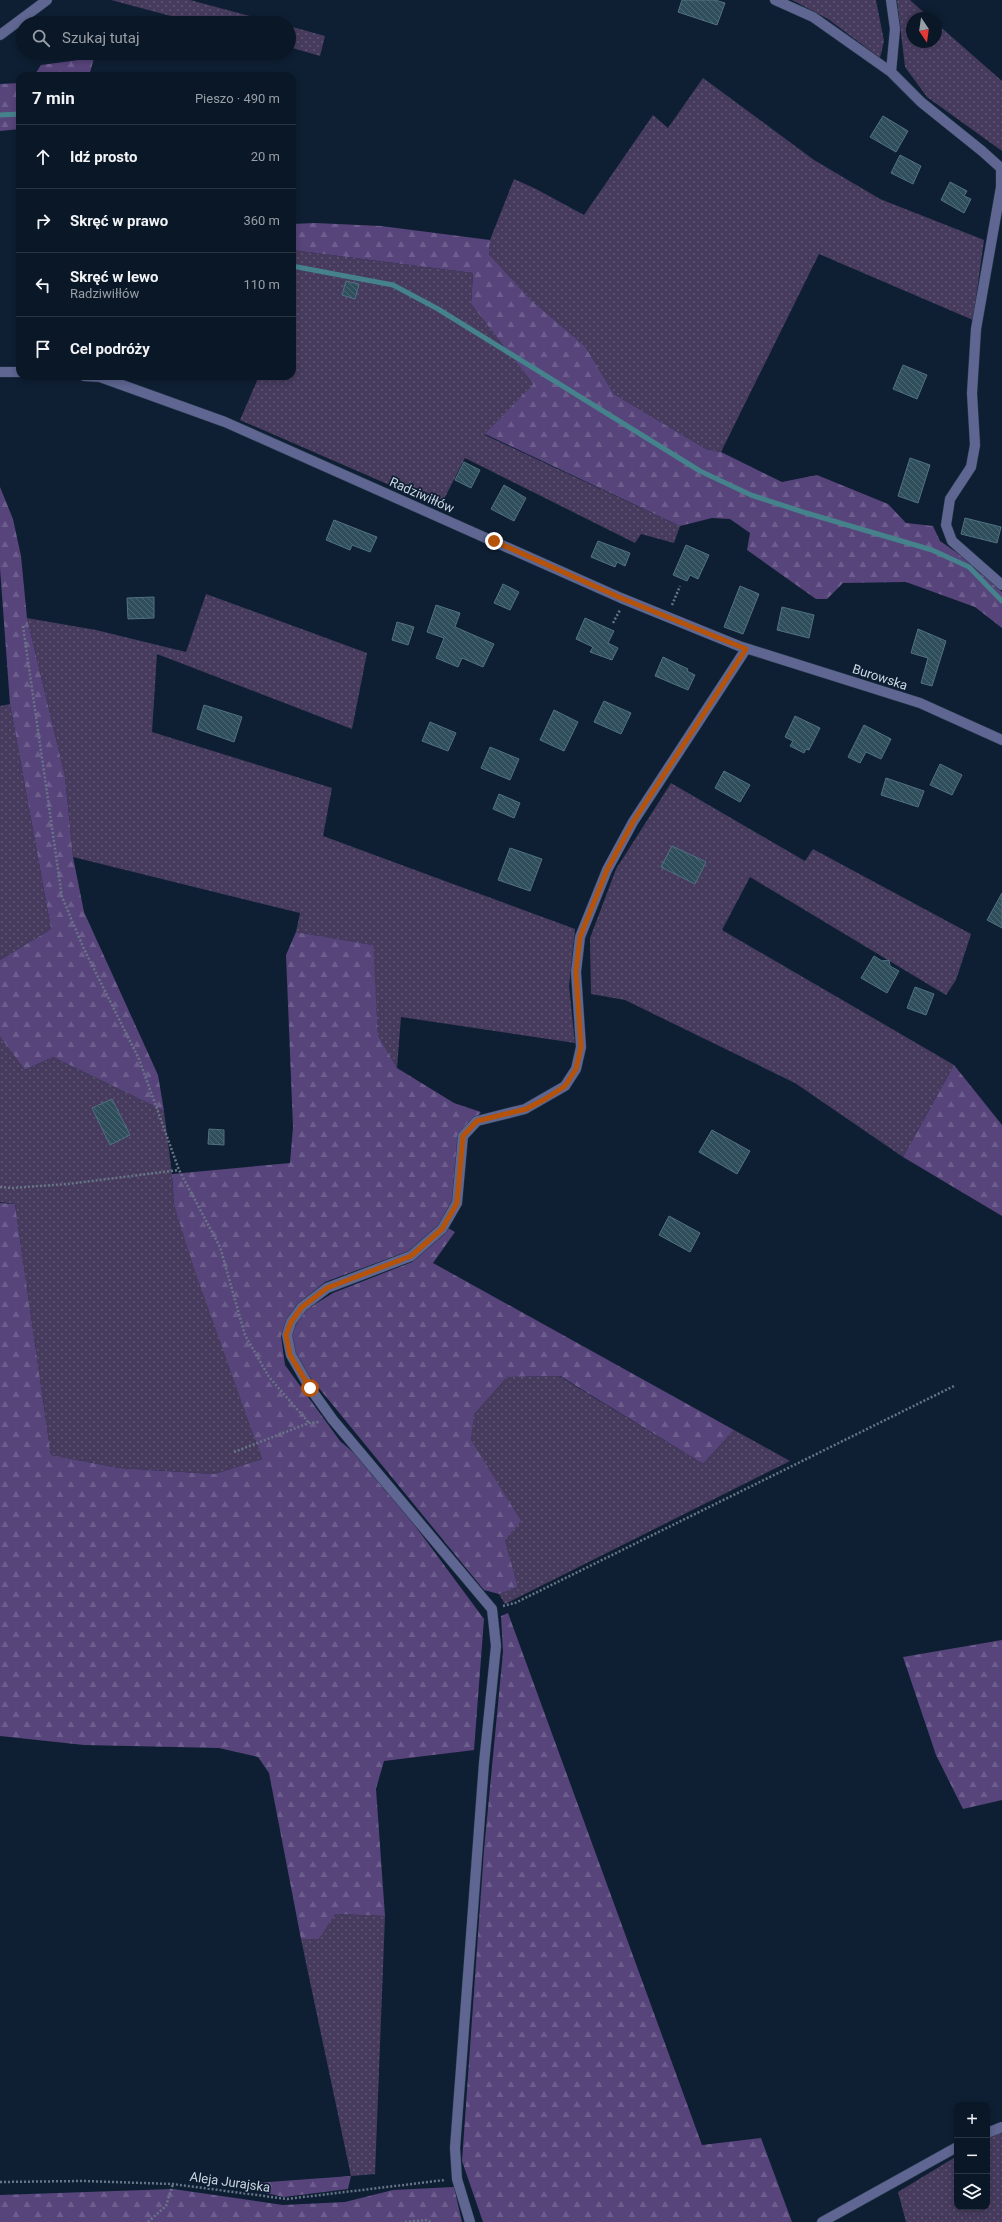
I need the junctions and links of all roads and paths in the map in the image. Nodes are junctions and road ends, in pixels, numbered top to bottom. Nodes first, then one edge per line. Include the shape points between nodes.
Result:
1 (47, 0) edge
2 (775, 0) edge
3 (891, 0) edge
4 (26, 16) edge
5 (16, 23) edge
6 (0, 35) edge
7 (891, 72) junction
8 (1001, 169) edge
9 (0, 372) edge
10 (16, 372) edge
11 (106, 380) edge
12 (1002, 585) edge
13 (680, 586) dead end
14 (621, 608) dead end
15 (667, 616) junction
16 (614, 623) dead end
17 (23, 626) dead end
18 (746, 649) junction
19 (1002, 740) edge
20 (179, 1170) junction
21 (0, 1187) edge
22 (954, 1386) dead end
23 (234, 1452) dead end
24 (492, 1609) junction
25 (1002, 2127) edge
26 (990, 2132) edge
27 (954, 2149) edge
28 (457, 2179) junction
29 (0, 2182) edge
30 (173, 2184) junction
31 (148, 2222) edge
32 (405, 2222) edge
33 (431, 2222) edge
34 (470, 2222) edge
35 (822, 2222) edge

1 - 4 street
2 - 7 street via 813,17
3 - 7 street via 895,29
5 - 6 street
7 - 8 street via 921,102
8 - 12 street via 1001,187 976,329 972,393 975,445 971,467 950,499 946,525 952,541
9 - 10 street
11 - 15 street, Radziwiłłów via 225,422
13 - 15 path
14 - 16 path
15 - 18 street, Radziwiłłów
17 - 20 path via 62,897 84,949 139,1059
18 - 19 street, Burowska via 920,703
18 - 24 street via 633,822 607,870 580,937 576,972 581,1047 576,1069 565,1086 526,1109 477,1121 463,1136 457,1203 442,1229 411,1256 327,1288 302,1307 291,1322 286,1335 290,1355 333,1420
20 - 21 path via 83,1182
20 - 23 path via 220,1247 245,1335 269,1377 309,1423
22 - 24 path via 515,1602
24 - 28 street via 496,1646 467,1980 455,2148
25 - 26 street
27 - 35 street
28 - 30 path, Aleja Jurajska via 287,2199
28 - 34 street
29 - 30 path, Aleja Jurajska
30 - 31 path via 166,2206
32 - 33 path

